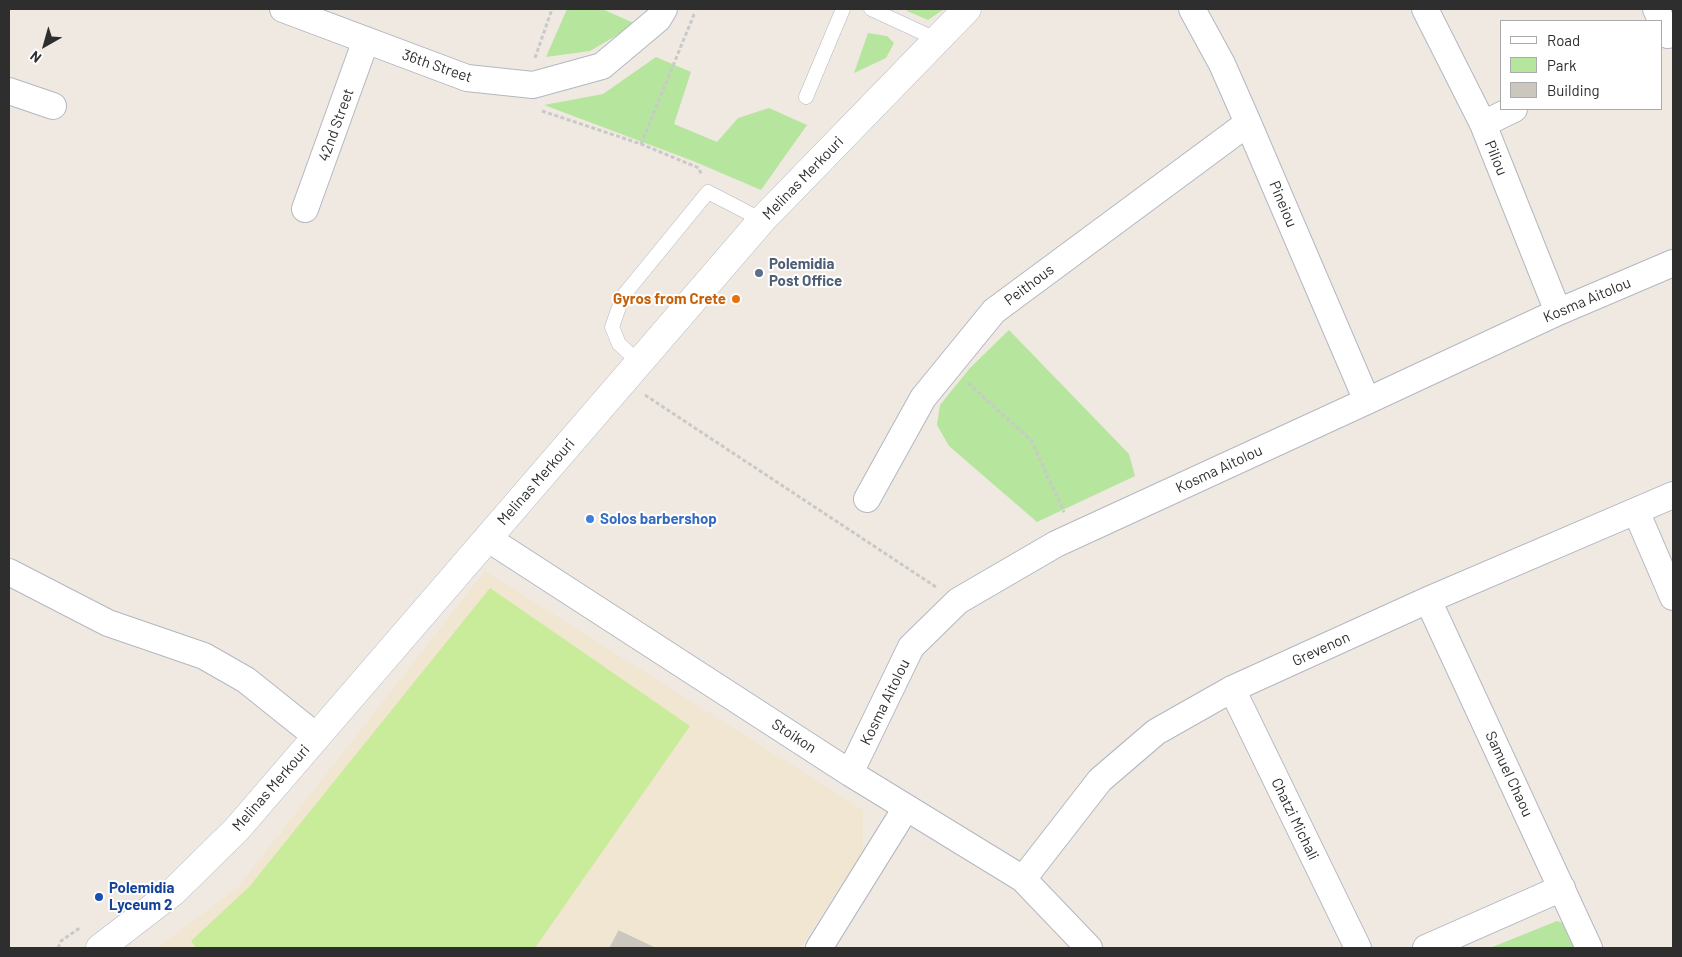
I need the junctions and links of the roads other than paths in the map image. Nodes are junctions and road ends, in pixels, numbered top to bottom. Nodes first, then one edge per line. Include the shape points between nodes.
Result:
1 (283, 9) edge
2 (664, 9) edge
3 (843, 9) edge
4 (871, 9) edge
5 (966, 9) edge
6 (1192, 9) edge
7 (1425, 9) edge
8 (1662, 24) edge
9 (1667, 36) edge
10 (366, 40) junction
11 (938, 40) junction
12 (9, 92) edge
13 (806, 97) dead end
14 (53, 106) dead end
15 (1512, 110) edge
16 (1248, 122) junction
17 (1483, 124) junction
18 (306, 209) dead end
19 (762, 220) junction
20 (1673, 264) edge
21 (1558, 312) junction
22 (632, 372) junction
23 (1368, 401) junction
24 (1673, 495) edge
25 (867, 499) dead end
26 (1636, 511) junction
27 (487, 538) junction
28 (9, 572) edge
29 (1673, 597) edge
30 (1428, 600) junction
31 (1232, 689) junction
32 (316, 736) junction
33 (850, 773) junction
34 (906, 808) junction
35 (1024, 879) junction
36 (1562, 888) junction
37 (100, 948) edge
38 (818, 948) edge
39 (1089, 948) edge
40 (1358, 948) edge
41 (1426, 948) edge
42 (1589, 948) edge

1 - 10 street, 36th Street
2 - 10 street, 36th Street via 658,20 602,66 533,85 467,78
3 - 13 lane
4 - 11 lane
5 - 11 main road, Melinas Merkouri
6 - 16 street, Pineiou
7 - 17 street, Piliou
8 - 9 street
10 - 18 street, 42nd Street
11 - 19 main road, Melinas Merkouri
12 - 14 street
15 - 17 street
16 - 23 street, Pineiou
16 - 25 street, Peithous via 994,312 923,398
17 - 21 street, Piliou
19 - 22 main road, Melinas Merkouri
19 - 22 lane via 708,192 623,296 612,327
20 - 21 street, Kosma Aitolou
21 - 23 street, Kosma Aitolou
22 - 27 main road, Melinas Merkouri
23 - 33 street, Kosma Aitolou via 1056,544 958,601 911,647
24 - 26 street, Grevenon
26 - 29 street
26 - 30 street, Grevenon
27 - 32 main road, Melinas Merkouri
27 - 33 street, Stoikon
28 - 32 street via 108,623 204,656 246,680
30 - 31 street, Grevenon
30 - 36 street, Samuel Chaou
31 - 35 street, Grevenon via 1156,732 1100,780
31 - 40 street, Chatzi Michali
32 - 37 main road, Melinas Merkouri via 237,829 179,886
33 - 34 street, Stoikon
34 - 35 street, Stoikon
34 - 38 street
35 - 39 street, Stoikon
36 - 41 street
36 - 42 street, Samuel Chaou

